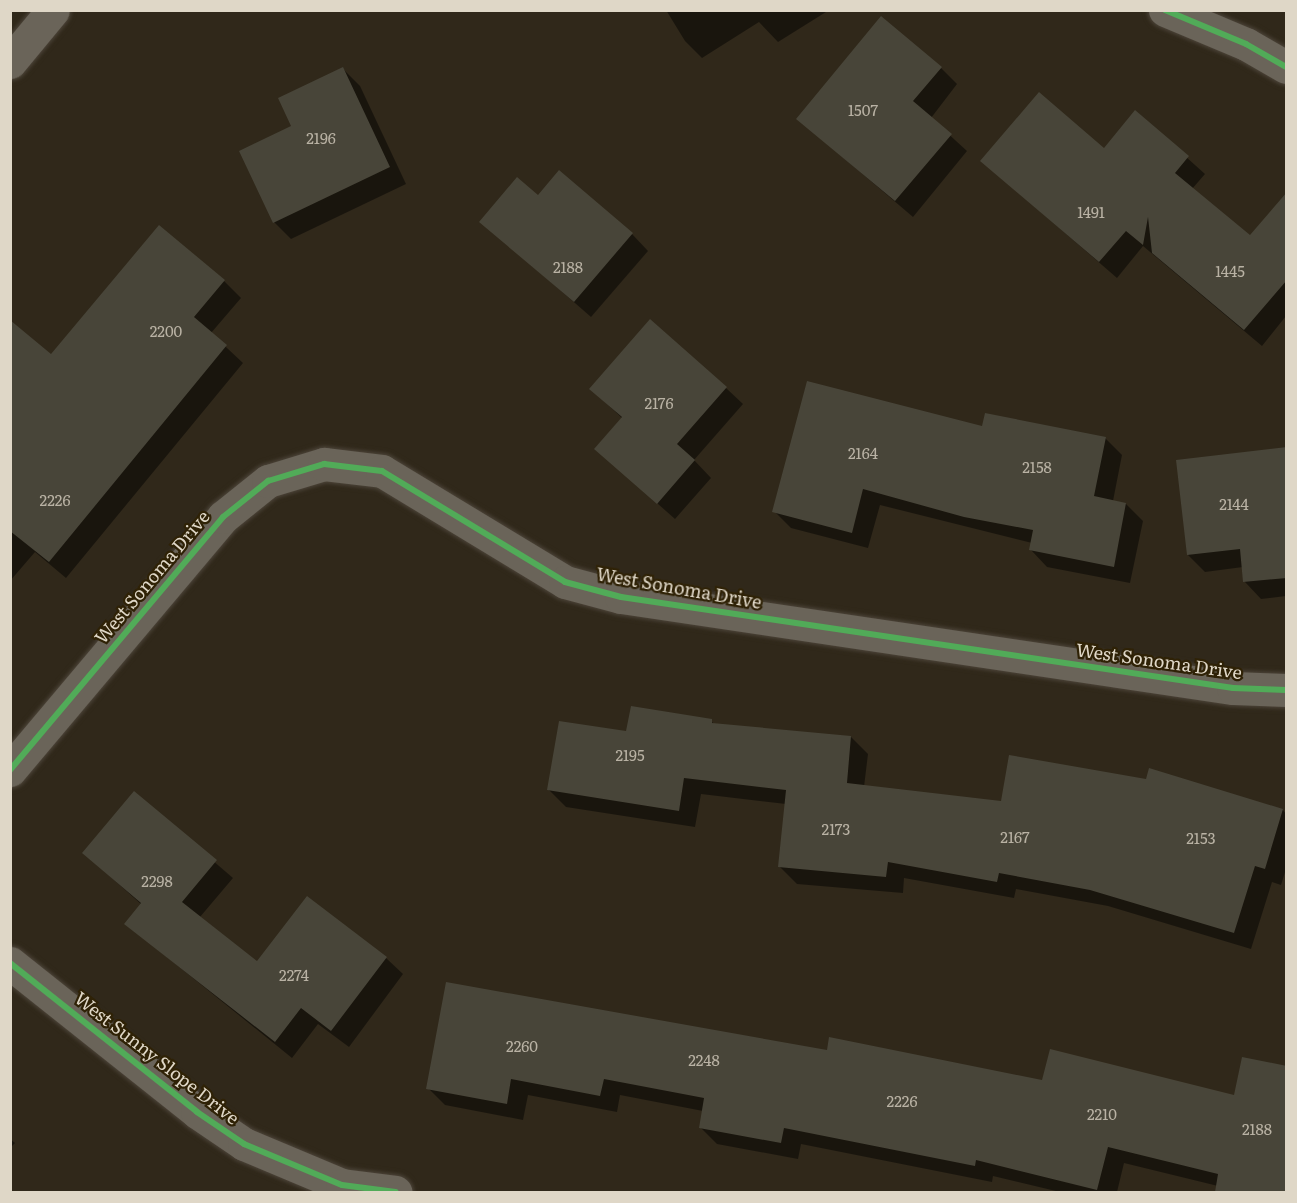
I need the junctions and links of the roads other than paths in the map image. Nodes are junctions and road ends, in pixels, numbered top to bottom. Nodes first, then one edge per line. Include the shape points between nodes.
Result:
1 (53, 10) edge
2 (1165, 10) edge
3 (10, 62) edge
4 (1287, 68) edge
5 (1287, 690) edge
6 (10, 770) edge
7 (10, 963) edge
8 (342, 1189) edge
9 (396, 1192) edge

1 - 3 street
2 - 4 street via 1246,44
5 - 6 street, West Sonoma Drive via 1233,688 621,597 565,582 382,471 324,464 268,481 223,516
7 - 8 street, West Sunny Slope Drive via 234,1138
8 - 9 street, West Sunny Slope Drive

